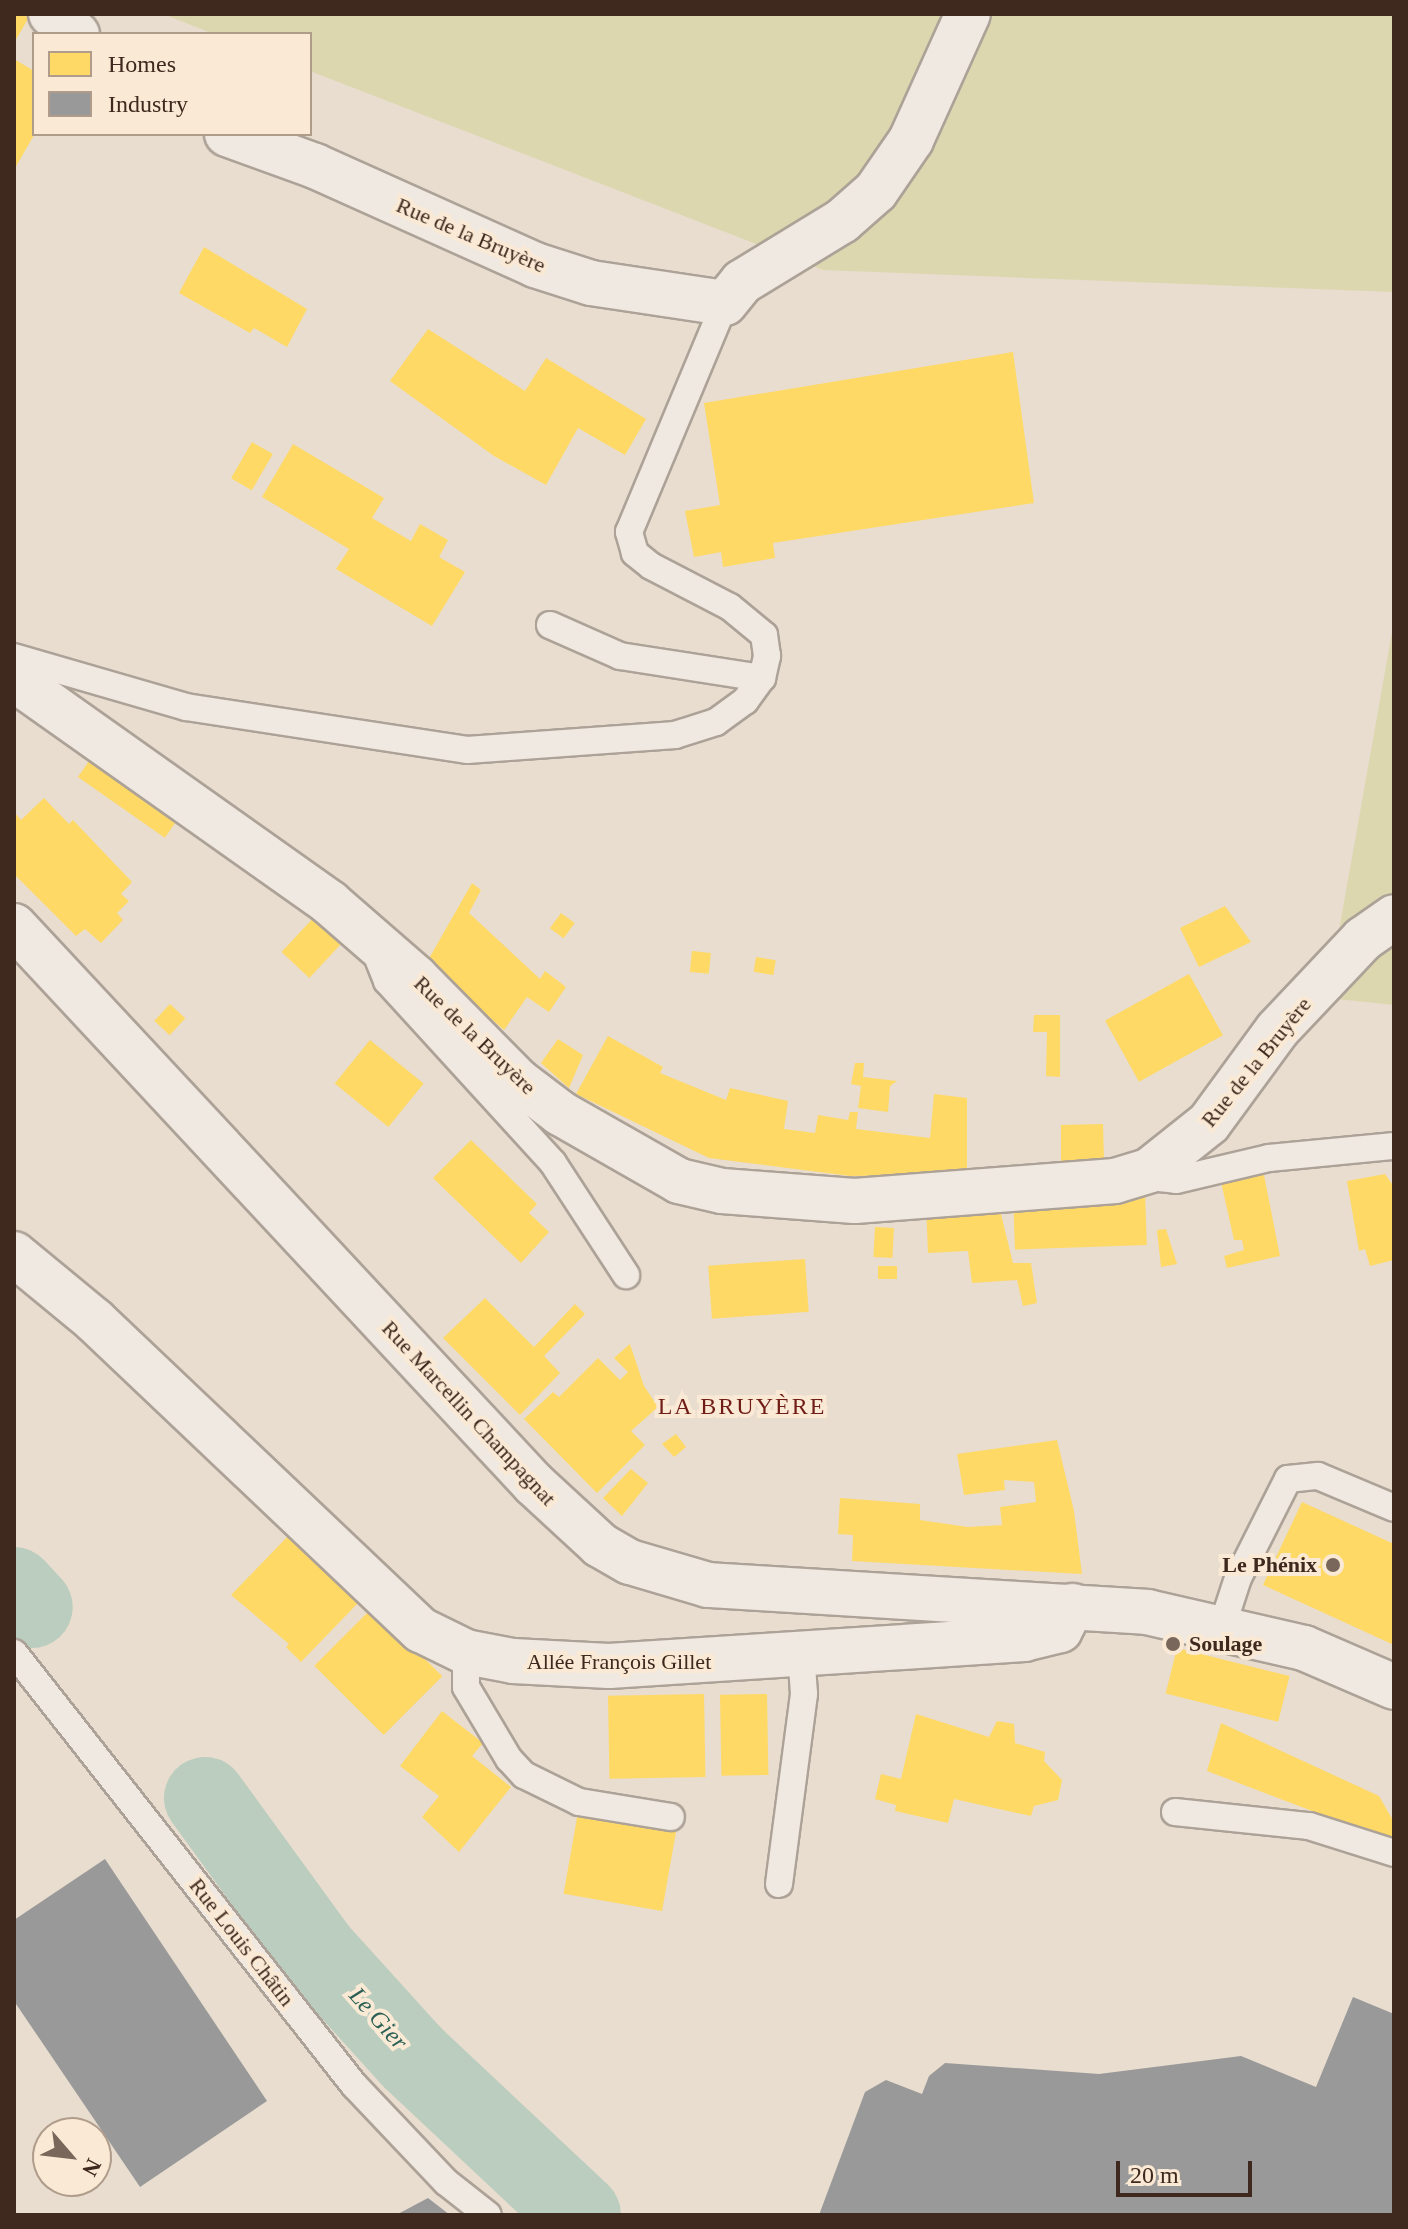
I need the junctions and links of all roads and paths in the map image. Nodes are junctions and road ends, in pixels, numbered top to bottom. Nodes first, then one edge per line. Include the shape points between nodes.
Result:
1 (51, 14) edge
2 (968, 14) edge
3 (74, 32) edge
4 (232, 136) edge
5 (725, 303) junction
6 (550, 625) dead end
7 (14, 657) edge
8 (762, 678) junction
9 (14, 679) edge
10 (1394, 917) edge
11 (14, 926) edge
12 (387, 952) junction
13 (1394, 1146) edge
14 (1150, 1170) junction
15 (14, 1254) edge
16 (626, 1275) dead end
17 (1394, 1508) edge
18 (1072, 1606) junction
19 (1222, 1627) junction
20 (801, 1651) junction
21 (466, 1652) junction
22 (14, 1653) edge
23 (1394, 1687) edge
24 (1175, 1812) dead end
25 (671, 1817) dead end
26 (1394, 1853) edge
27 (779, 1884) dead end
28 (488, 2215) edge

1 - 3 street
2 - 5 street via 911,140 876,191 842,221 742,282
4 - 5 street, Rue de la Bruyère via 315,166 535,265 591,283
5 - 8 lane via 629,532 635,553 651,566 757,627 767,656
6 - 8 lane via 620,656
7 - 8 lane via 186,707 467,750 675,735 716,722 745,701
9 - 12 street, Rue de la Bruyère via 295,876
10 - 14 street, Rue de la Bruyère via 1363,939 1277,1030 1209,1123
11 - 18 street, Rue Marcellin Champagnat via 534,1484 600,1545 668,1577 708,1585
12 - 14 street, Rue de la Bruyère via 528,1089 611,1146 679,1181 784,1199 855,1201 1115,1181
12 - 16 lane via 379,961 387,981 553,1163
13 - 14 lane, Rue de la Bruyère via 1269,1158 1176,1180
15 - 21 street, Allée François Gillet via 94,1320 421,1630
17 - 19 lane via 1318,1476 1288,1479 1238,1578
18 - 19 street, Rue Marcellin Champagnat via 1147,1612
18 - 20 street, Allée François Gillet via 1060,1630 1046,1636
19 - 23 street, Rue Marcellin Champagnat via 1304,1648
20 - 21 street, Allée François Gillet via 715,1663 609,1666 513,1661
20 - 27 lane via 804,1694
21 - 25 lane via 466,1687 524,1775 579,1802
22 - 28 lane, Rue Louis Châtin via 354,2085 446,2182
24 - 26 lane via 1267,1818

